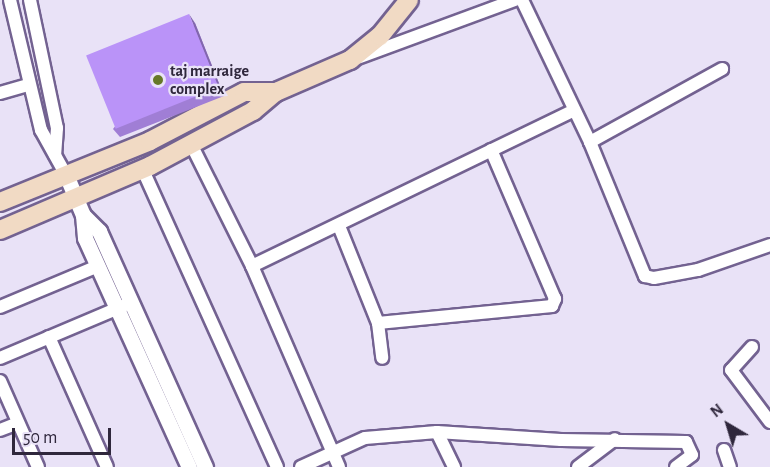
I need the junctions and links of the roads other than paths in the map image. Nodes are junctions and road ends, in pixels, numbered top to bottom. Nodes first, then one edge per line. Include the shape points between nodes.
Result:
1 (10, 0) edge
2 (30, 0) edge
3 (410, 0) edge
4 (515, 0) edge
5 (522, 0) edge
6 (350, 60) junction
7 (722, 69) dead end
8 (28, 85) junction
9 (276, 92) junction
10 (0, 93) edge
11 (574, 110) junction
12 (590, 142) junction
13 (191, 144) junction
14 (491, 150) junction
15 (55, 155) junction
16 (142, 168) junction
17 (67, 177) junction
18 (75, 199) junction
19 (0, 202) edge
20 (83, 215) junction
21 (339, 226) junction
22 (0, 230) edge
23 (770, 245) edge
24 (98, 266) junction
25 (252, 266) junction
26 (122, 306) junction
27 (0, 307) edge
28 (378, 323) junction
29 (49, 337) junction
30 (752, 346) dead end
31 (0, 358) edge
32 (382, 358) dead end
33 (0, 381) edge
34 (770, 422) edge
35 (18, 423) junction
36 (0, 430) edge
37 (437, 432) junction
38 (615, 439) junction
39 (724, 450) dead end
40 (332, 452) junction
41 (38, 467) edge
42 (107, 467) edge
43 (189, 467) edge
44 (205, 467) edge
45 (277, 467) edge
46 (301, 467) edge
47 (339, 467) edge
48 (454, 467) edge
49 (578, 467) edge
50 (676, 467) edge
51 (730, 467) edge

1 - 8 street
2 - 15 street via 57,128
3 - 6 main road via 380,36
4 - 6 street
5 - 11 street
6 - 9 main road
7 - 12 street
8 - 10 street
8 - 15 street via 41,130
9 - 13 main road via 253,111
9 - 17 main road via 244,92
11 - 12 street
11 - 14 street
12 - 23 street via 648,278 698,270
13 - 16 main road
13 - 25 street
14 - 21 street
14 - 28 street via 554,304
15 - 17 street
16 - 18 main road
16 - 45 street
17 - 18 street
17 - 19 main road
18 - 20 street
18 - 22 main road
20 - 24 street via 85,238
20 - 26 street via 99,231
21 - 25 street
21 - 28 street
24 - 26 street
24 - 27 street
25 - 40 street
26 - 29 street
26 - 43 street
26 - 44 street
28 - 32 street
29 - 31 street
29 - 42 street
30 - 34 street via 731,370
33 - 35 street
35 - 36 street
35 - 41 street
37 - 38 street via 561,440
37 - 40 street via 381,434
37 - 48 street
38 - 49 street
38 - 50 street via 686,442 692,454
39 - 51 street
40 - 46 street
40 - 47 street

